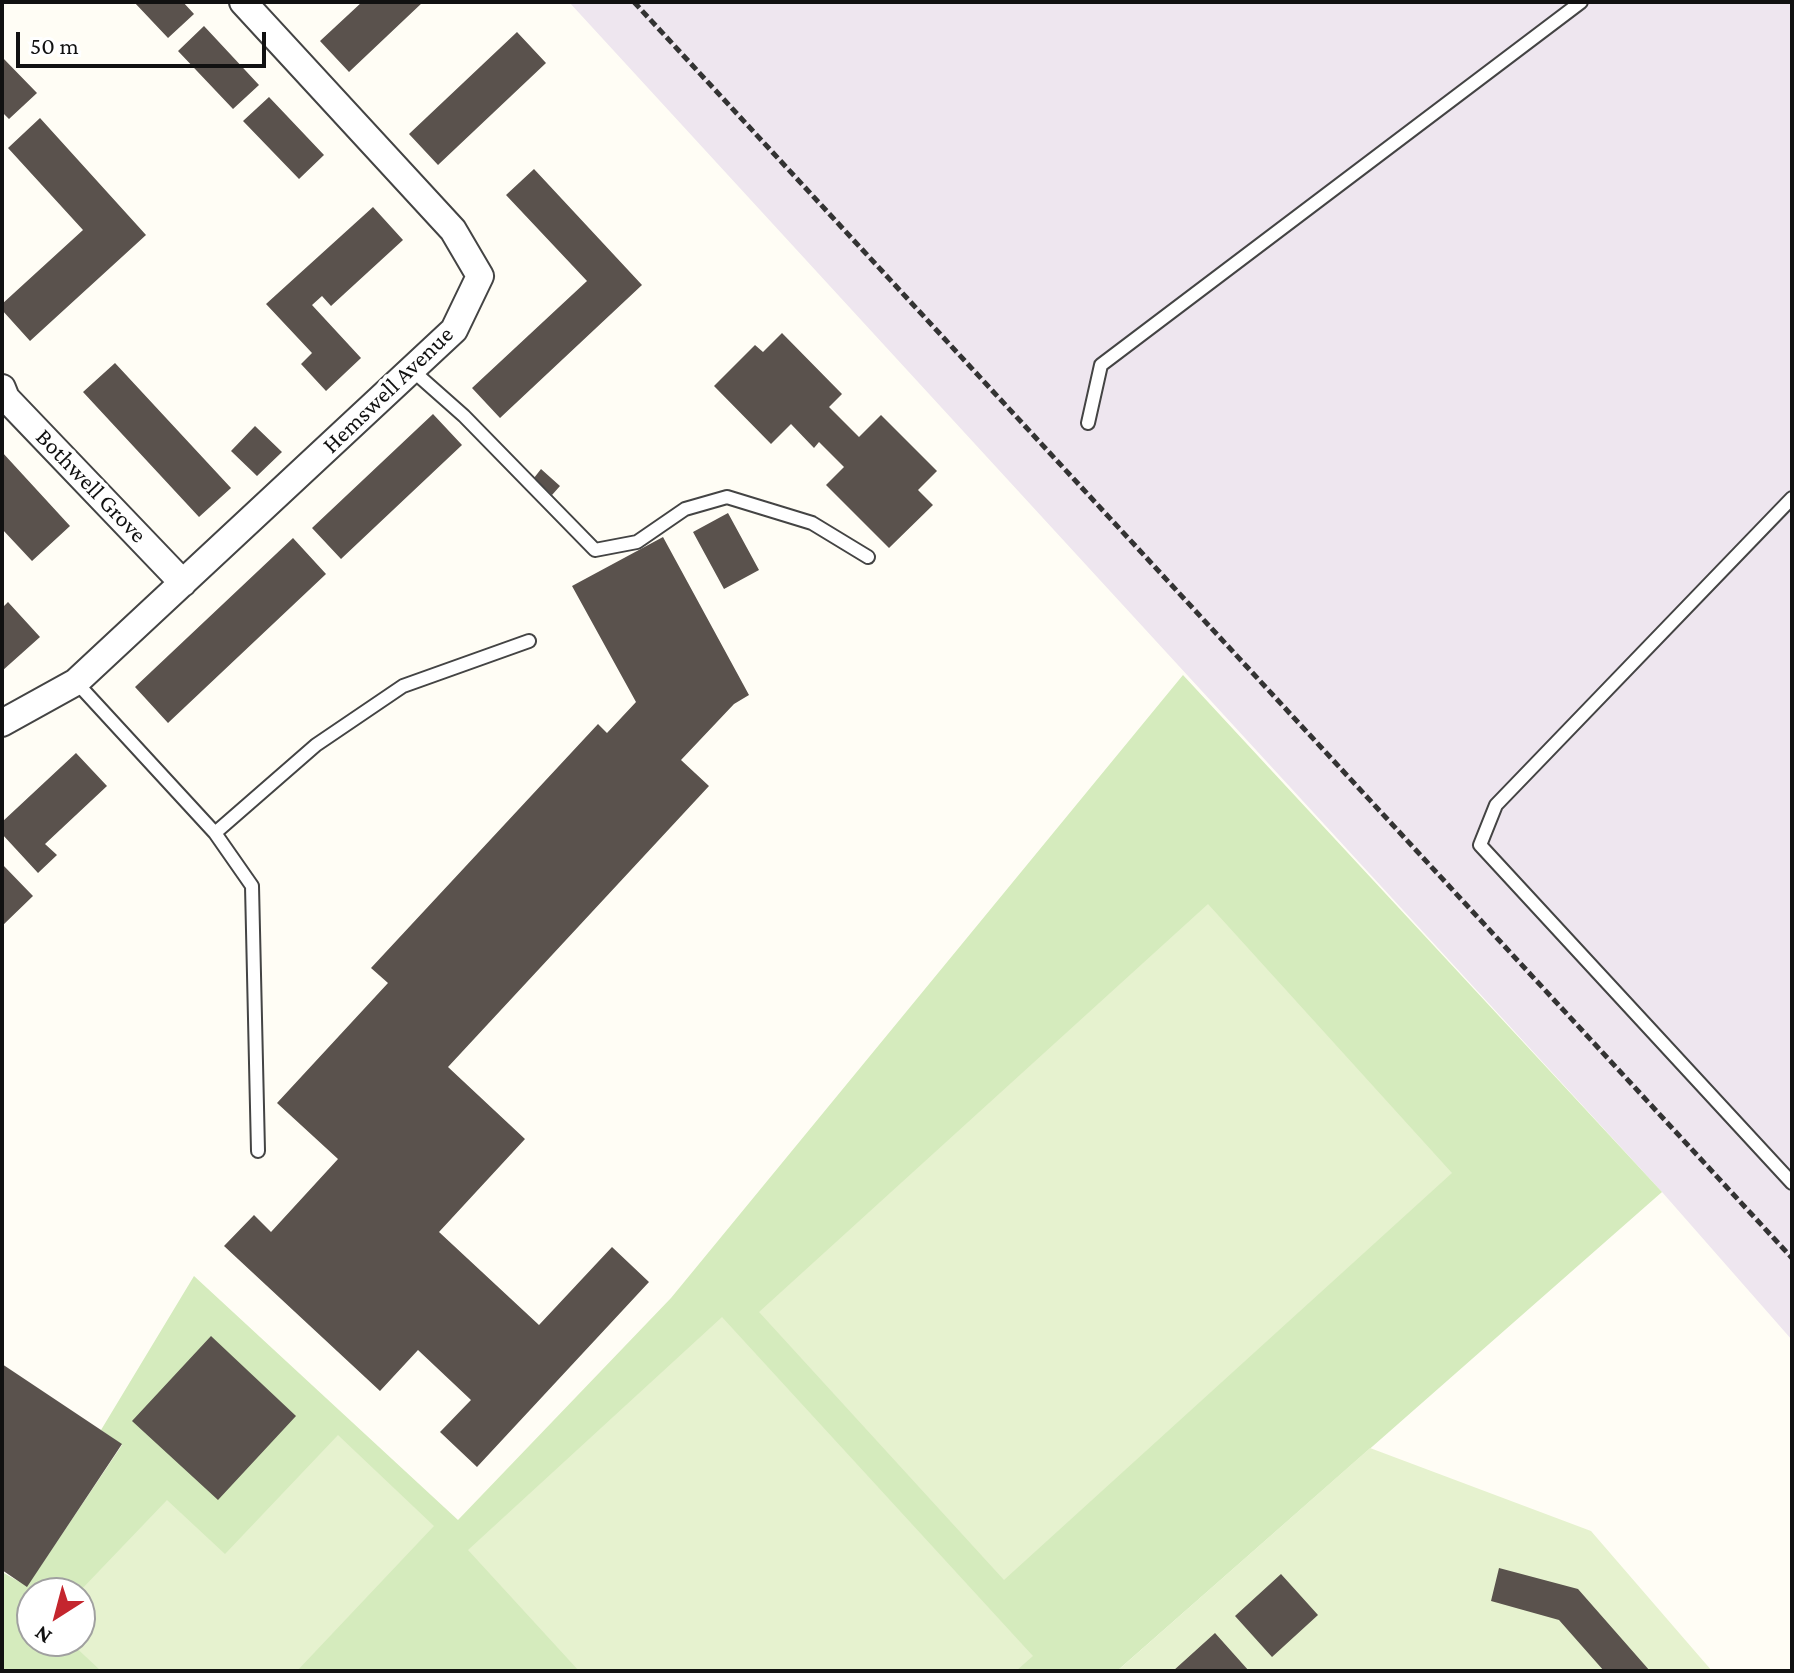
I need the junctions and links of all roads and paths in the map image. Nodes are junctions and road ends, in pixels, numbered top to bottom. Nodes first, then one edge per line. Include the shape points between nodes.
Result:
1 (243, 2) edge
2 (634, 2) edge
3 (1581, 2) edge
4 (412, 370) junction
5 (2, 388) edge
6 (1088, 423) dead end
7 (1792, 498) edge
8 (868, 557) dead end
9 (183, 583) junction
10 (529, 641) dead end
11 (76, 682) junction
12 (2, 723) edge
13 (215, 833) junction
14 (258, 1151) dead end
15 (1792, 1183) edge
16 (1792, 1258) edge

1 - 4 street, Hemswell Avenue via 453,230 480,276 454,330
2 - 16 path
3 - 6 lane via 1101,365
4 - 8 lane via 595,550 637,542 685,509 727,497 812,523
4 - 9 street, Hemswell Avenue
5 - 9 street, Bothwell Grove
7 - 15 lane via 1496,805 1480,845
9 - 11 street, Hemswell Avenue
10 - 13 lane via 403,686 316,745
11 - 12 street, Hemswell Avenue
11 - 13 lane
13 - 14 lane via 252,886

